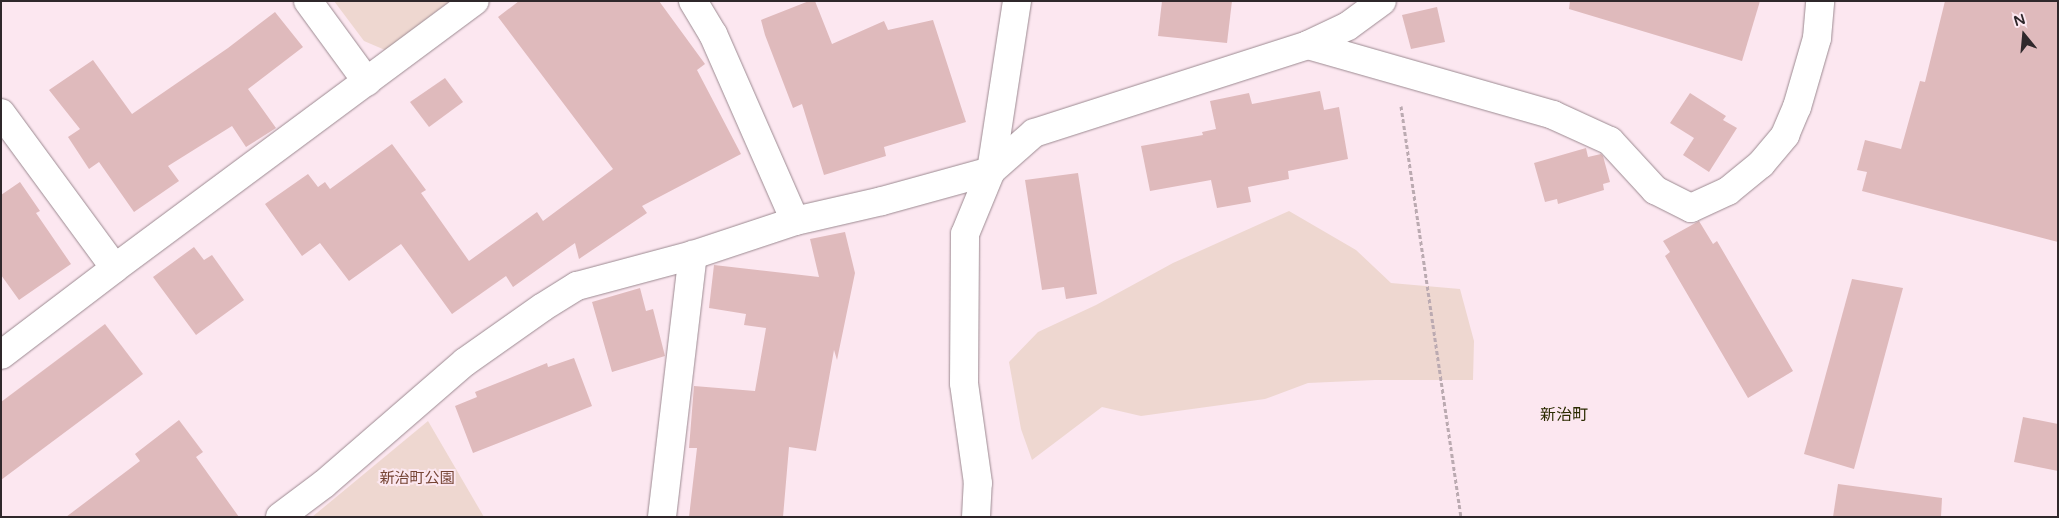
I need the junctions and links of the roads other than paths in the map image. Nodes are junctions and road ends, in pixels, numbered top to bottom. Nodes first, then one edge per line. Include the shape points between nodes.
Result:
1 (308, 1) edge
2 (475, 1) edge
3 (693, 1) edge
4 (1017, 1) edge
5 (1382, 1) edge
6 (1820, 1) edge
7 (1308, 45) junction
8 (367, 82) junction
9 (1, 113) edge
10 (991, 172) junction
11 (796, 221) junction
12 (693, 255) junction
13 (115, 268) junction
14 (1, 355) edge
15 (280, 517) edge
16 (662, 517) edge
17 (976, 517) edge

1 - 8 street
2 - 8 street
3 - 11 street via 713,34
4 - 10 street
5 - 7 street via 1348,26
6 - 7 street via 1817,38 1798,107 1786,135 1761,164 1728,191 1691,208 1655,190 1610,141 1553,115
7 - 10 street via 1034,132
8 - 13 street
9 - 13 street
10 - 11 street
10 - 17 street via 965,234 964,383 978,483
11 - 12 street
12 - 15 street via 577,286 543,307 465,362 324,484
12 - 16 street
13 - 14 street

